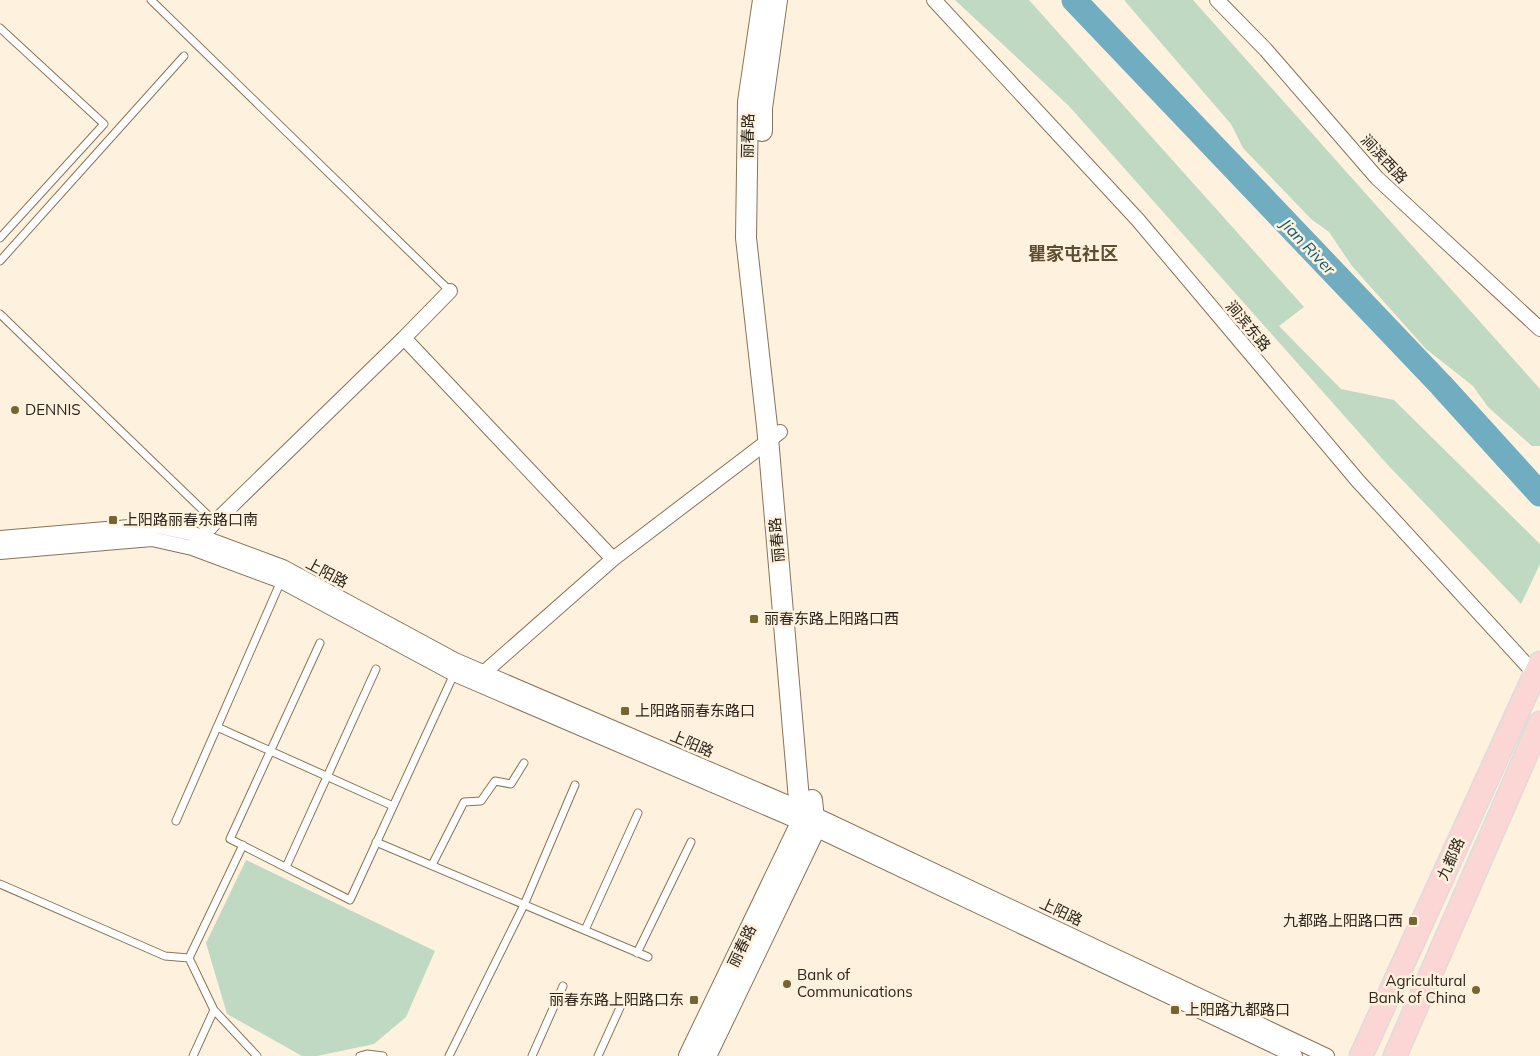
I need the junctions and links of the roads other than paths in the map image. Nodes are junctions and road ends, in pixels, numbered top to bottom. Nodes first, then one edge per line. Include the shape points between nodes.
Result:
1 (151, 0) edge
2 (763, 0) edge
3 (777, 0) edge
4 (934, 0) edge
5 (1217, 0) edge
6 (0, 28) edge
7 (184, 56) dead end
8 (0, 238) edge
9 (0, 262) edge
10 (450, 291) joint
11 (0, 314) edge
12 (1540, 329) edge
13 (404, 338) junction
14 (774, 436) junction
15 (215, 522) junction
16 (202, 537) junction
17 (0, 538) edge
18 (192, 548) junction
19 (0, 552) edge
20 (613, 559) junction
21 (281, 581) junction
22 (320, 643) dead end
23 (1537, 668) edge
24 (376, 669) dead end
25 (484, 673) junction
26 (454, 674) junction
27 (473, 683) junction
28 (1540, 723) edge
29 (217, 727) junction
30 (270, 751) junction
31 (524, 763) dead end
32 (326, 776) junction
33 (575, 785) dead end
34 (393, 806) junction
35 (638, 813) dead end
36 (807, 818) junction
37 (176, 822) dead end
38 (376, 842) junction
39 (690, 842) dead end
40 (243, 845) junction
41 (432, 865) junction
42 (286, 867) junction
43 (0, 884) edge
44 (524, 905) junction
45 (585, 930) junction
46 (637, 953) junction
47 (648, 957) dead end
48 (189, 958) junction
49 (563, 986) dead end
50 (623, 1001) dead end
51 (214, 1010) junction
52 (193, 1056) edge
53 (257, 1056) edge
54 (360, 1056) edge
55 (382, 1056) edge
56 (449, 1056) edge
57 (532, 1056) edge
58 (598, 1056) edge
59 (690, 1056) edge
60 (706, 1056) edge
61 (1296, 1056) edge
62 (1327, 1056) edge
63 (1361, 1056) edge
64 (1395, 1056) edge

1 - 10 lane
2 - 14 main road, 丽春路 via 748,102 746,238
3 - 14 main road, 丽春路 via 762,108 760,244
4 - 23 street, 涧滨东路 via 1138,220 1358,482
5 - 12 street, 涧滨西路 via 1266,50 1377,178
6 - 8 lane via 104,124
7 - 9 lane
10 - 13 street
11 - 15 lane
13 - 15 street
13 - 20 street
14 - 20 street
14 - 36 main road, 丽春路
15 - 16 street
16 - 17 street, 上阳路 via 153,525
16 - 18 street
16 - 25 street, 上阳路 via 283,567
18 - 19 street, 上阳路 via 152,539
18 - 21 street, 上阳路
20 - 25 street
21 - 26 street, 上阳路
21 - 29 lane
22 - 30 lane
23 - 63 main road, 九都路
24 - 32 lane
25 - 27 street
25 - 36 street, 上阳路
26 - 27 street, 上阳路
26 - 34 lane
27 - 36 street, 上阳路
28 - 64 main road, 九都路
29 - 30 lane
29 - 37 lane
30 - 32 lane
30 - 40 lane via 230,838
31 - 41 lane via 511,784 494,781 481,801 464,802
32 - 34 lane
32 - 42 lane
33 - 44 lane
34 - 38 lane
35 - 45 lane
36 - 59 main road, 丽春路
36 - 60 main road, 丽春路
36 - 61 street, 上阳路
36 - 62 street, 上阳路
38 - 41 lane
38 - 42 lane via 350,900
39 - 46 lane
40 - 42 lane
40 - 48 lane
41 - 44 lane
43 - 48 lane via 165,956
44 - 45 lane
44 - 56 lane
45 - 46 lane
46 - 47 lane
48 - 51 lane
49 - 57 lane
50 - 58 lane
51 - 52 lane
51 - 53 lane
54 - 55 lane

